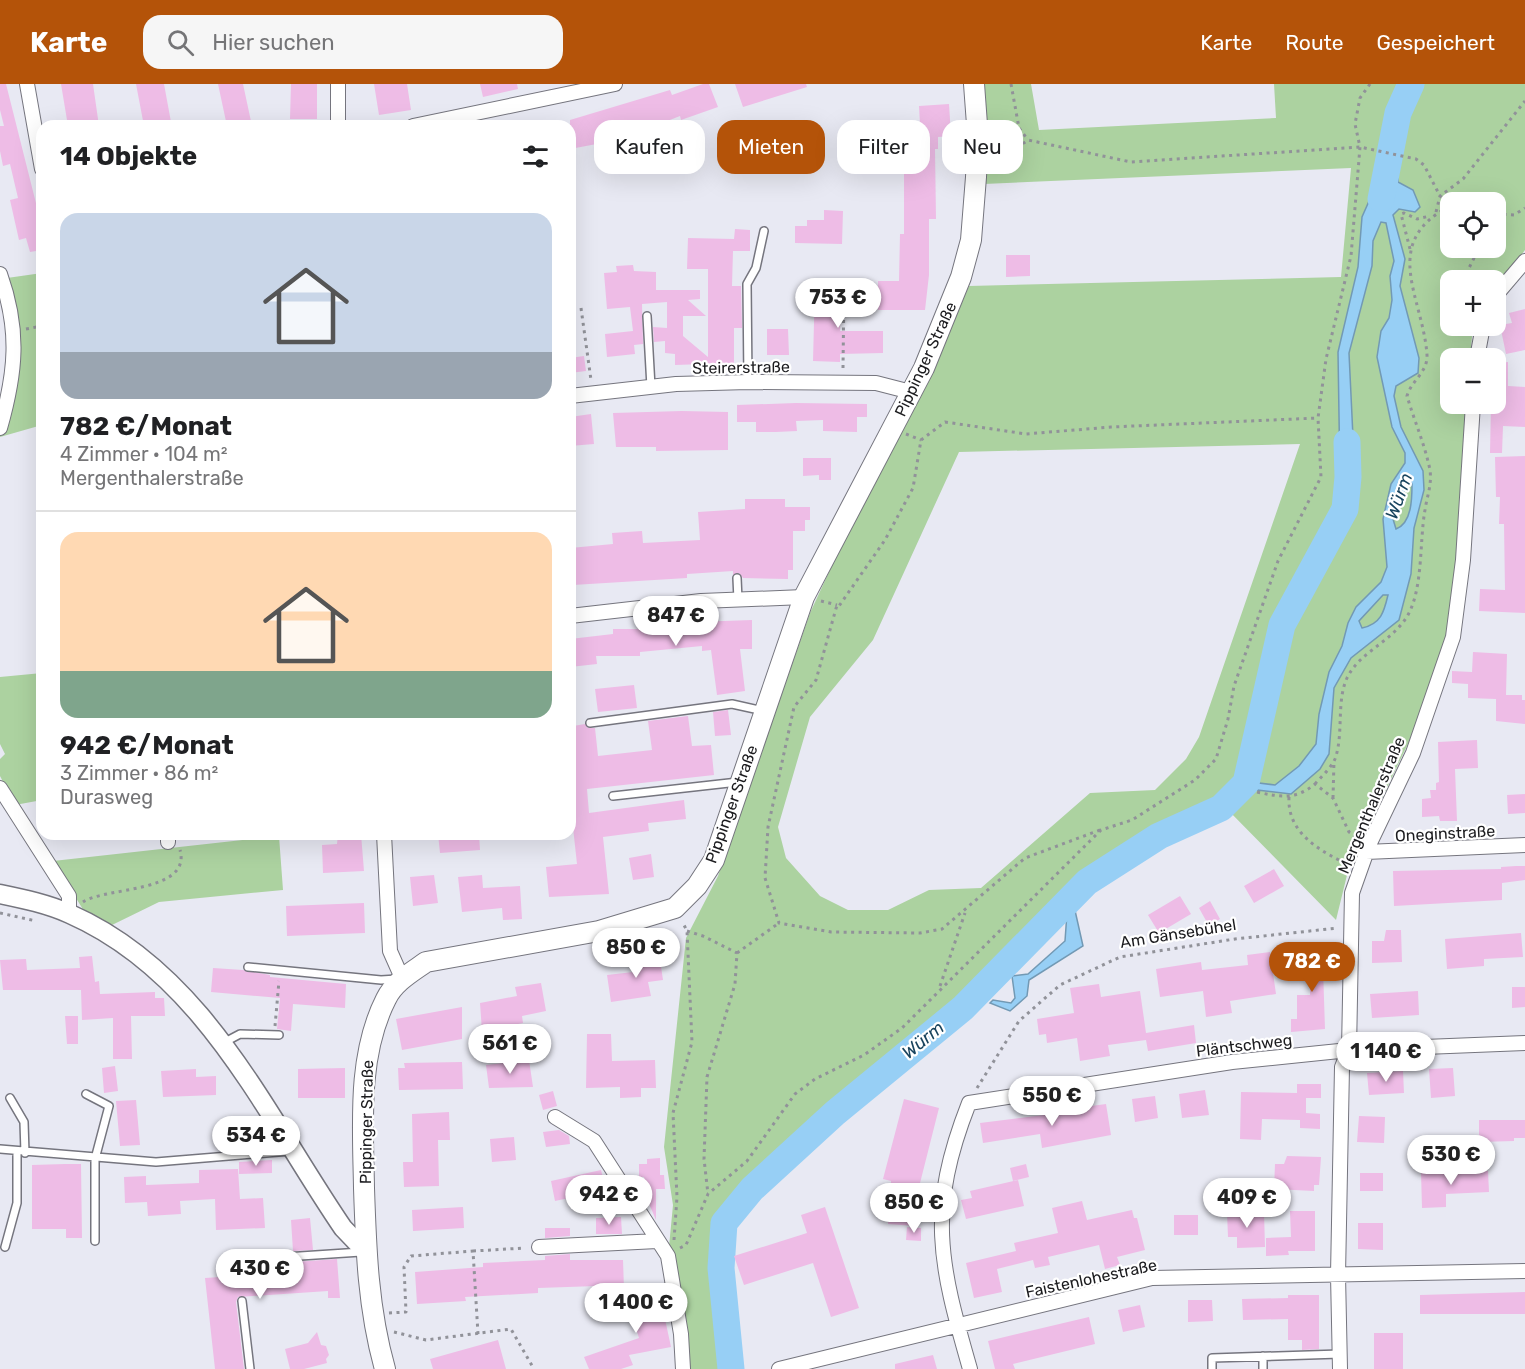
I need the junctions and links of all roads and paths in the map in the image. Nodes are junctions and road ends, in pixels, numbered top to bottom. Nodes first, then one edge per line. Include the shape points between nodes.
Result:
1 (27, 84) edge
2 (338, 84) edge
3 (615, 84) edge
4 (974, 84) edge
5 (1011, 84) edge
6 (1370, 84) edge
7 (1525, 101) edge
8 (338, 120) edge
9 (442, 120) edge
10 (36, 134) edge
11 (1028, 140) junction
12 (1359, 147) junction
13 (976, 177) junction
14 (1445, 192) edge
15 (1440, 196) joint
16 (1525, 208) edge
17 (1440, 211) edge
18 (1435, 214) junction
19 (1506, 215) edge
20 (764, 231) dead end
21 (1411, 251) junction
22 (1525, 261) edge
23 (0, 274) edge
24 (1506, 283) edge
25 (844, 286) dead end
26 (581, 308) dead end
27 (647, 316) dead end
28 (748, 382) junction
29 (843, 383) junction
30 (651, 387) junction
31 (911, 392) junction
32 (594, 393) junction
33 (576, 395) edge
34 (1472, 414) edge
35 (1318, 418) junction
36 (0, 428) edge
37 (737, 578) dead end
38 (804, 597) junction
39 (738, 600) junction
40 (576, 615) edge
41 (764, 711) junction
42 (590, 723) dead end
43 (1334, 760) junction
44 (740, 782) junction
45 (1315, 784) junction
46 (0, 788) edge
47 (1257, 792) dead end
48 (613, 796) dead end
49 (1289, 797) junction
50 (1333, 798) junction
51 (1101, 830) junction
52 (170, 840) edge
53 (384, 840) edge
54 (1525, 845) edge
55 (1368, 849) junction
56 (1359, 870) junction
57 (0, 894) edge
58 (675, 908) junction
59 (966, 911) junction
60 (69, 914) junction
61 (779, 923) junction
62 (1350, 927) junction
63 (687, 931) junction
64 (737, 953) junction
65 (248, 967) dead end
66 (280, 970) junction
67 (402, 978) junction
68 (939, 988) junction
69 (277, 1035) joint
70 (223, 1043) junction
71 (1525, 1043) edge
72 (1349, 1050) junction
73 (986, 1072) dead end
74 (86, 1094) dead end
75 (10, 1098) dead end
76 (555, 1117) dead end
77 (0, 1149) edge
78 (293, 1150) junction
79 (21, 1153) junction
80 (95, 1159) junction
81 (708, 1194) junction
82 (95, 1241) dead end
83 (657, 1241) junction
84 (5, 1247) dead end
85 (539, 1247) joint
86 (473, 1251) junction
87 (366, 1252) junction
88 (668, 1256) junction
89 (270, 1258) dead end
90 (1525, 1271) edge
91 (1338, 1275) junction
92 (242, 1301) dead end
93 (957, 1325) junction
94 (382, 1332) junction
95 (478, 1334) junction
96 (1340, 1354) junction
97 (1263, 1356) junction
98 (250, 1369) edge
99 (385, 1369) edge
100 (534, 1369) edge
101 (683, 1369) edge
102 (779, 1369) edge
103 (970, 1369) edge
104 (1212, 1369) edge
105 (1263, 1369) edge
106 (1340, 1369) edge

1 - 10 street
2 - 8 street
3 - 9 street
4 - 13 main road, Pippinger Straße
5 - 11 path via 1019,128
6 - 12 path via 1360,98 1355,124
7 - 14 path via 1463,179
11 - 12 path via 1131,162
11 - 13 path
12 - 15 path via 1416,159 1424,165
12 - 35 path via 1352,256 1326,359
13 - 31 main road, Pippinger Straße via 971,240 962,277
15 - 18 path
16 - 19 path via 1514,215
17 - 18 path
18 - 21 path via 1416,234
18 - 21 path via 1417,219 1401,214
20 - 28 lane via 756,268 747,284
21 - 43 path via 1410,282 1427,356 1424,370 1407,396 1430,470 1431,489 1406,619 1386,640 1358,659 1345,682
22 - 24 street
23 - 36 street via 12,314 15,351 10,393
25 - 29 path
26 - 32 path
27 - 30 lane
28 - 29 street, Steirerstraße
28 - 30 street, Steirerstraße
29 - 31 street, Steirerstraße via 876,383
30 - 32 street, Steirerstraße
31 - 38 main road, Pippinger Straße
32 - 33 street, Steirerstraße
34 - 55 street, Mergenthalerstraße via 1463,560 1453,637 1413,753
35 - 51 path via 1321,477 1278,561 1234,686 1216,759 1195,780 1132,820
35 - 61 path via 1026,434 945,422 921,440 913,488 885,540 837,605 816,680 794,707 768,827 765,878
37 - 39 lane
38 - 39 street
38 - 41 main road, Pippinger Straße
39 - 40 street
41 - 42 lane via 732,704
41 - 44 main road, Pippinger Straße
43 - 45 path
43 - 50 path
44 - 48 lane
44 - 58 main road, Pippinger Straße via 714,860 697,886
45 - 49 path via 1306,792
45 - 50 path
46 - 60 street via 69,896
47 - 49 path
49 - 56 path via 1288,812 1302,835 1328,855
50 - 55 path via 1349,832
51 - 59 path via 1025,858
51 - 68 path
52 - 60 path via 181,851 182,859 168,877 86,900
53 - 67 street via 390,951
54 - 55 street, Oneginstraße
55 - 56 street, Mergenthalerstraße
56 - 62 street, Mergenthalerstraße via 1352,893
57 - 60 street
58 - 63 path
58 - 67 main road, Pippinger Straße via 599,932 426,962
59 - 61 path via 942,929 920,933 831,932
59 - 68 path
60 - 70 street via 109,934 158,970 190,1001
61 - 64 path
62 - 72 street, Mergenthalerstraße
62 - 73 path, Am Gänsebühel via 1120,957 1060,985 1019,1021
63 - 64 path
63 - 88 path via 692,1042 673,1113 677,1197 675,1237
64 - 81 path via 735,984 707,1077 704,1159
65 - 66 lane
66 - 67 lane via 381,980
66 - 69 path
67 - 87 main road, Pippinger Straße via 387,996 368,1053 363,1136
68 - 81 path via 902,1028 864,1055 815,1079 795,1094 747,1161
69 - 70 lane via 240,1034
70 - 78 street
71 - 72 street, Pläntschweg
72 - 91 street, Mergenthalerstraße via 1342,1067
72 - 93 street, Pläntschweg via 1232,1062 969,1102 952,1146 941,1218 941,1250
74 - 80 lane via 109,1106
75 - 79 lane via 24,1122
76 - 83 street via 594,1141
77 - 79 lane
78 - 80 lane via 156,1162
78 - 87 street via 343,1228
79 - 80 lane
79 - 84 lane via 17,1203
80 - 82 lane
81 - 88 path via 686,1245
83 - 85 street
83 - 88 street
85 - 86 path
86 - 94 path via 411,1256 404,1267 406,1312 388,1313
86 - 95 path
87 - 89 lane
87 - 94 main road, Pippinger Straße
88 - 101 street
90 - 91 street, Faistenlohestraße
91 - 93 street, Faistenlohestraße via 1152,1278
91 - 96 street, Mergenthalerstraße
92 - 98 lane
93 - 102 street, Faistenlohestraße
93 - 103 street
94 - 95 path via 426,1340
94 - 99 main road, Pippinger Straße
95 - 100 path via 511,1329
96 - 97 lane
96 - 106 street, Mergenthalerstraße
97 - 104 lane via 1212,1358
97 - 105 lane

